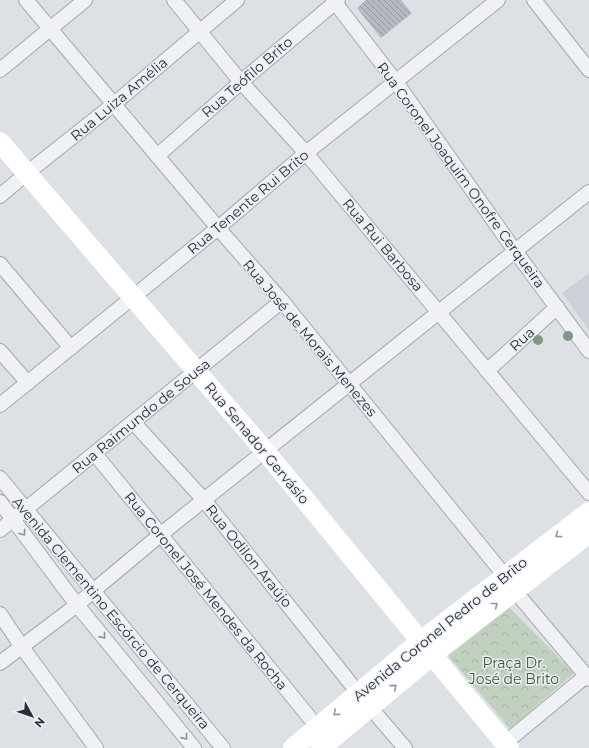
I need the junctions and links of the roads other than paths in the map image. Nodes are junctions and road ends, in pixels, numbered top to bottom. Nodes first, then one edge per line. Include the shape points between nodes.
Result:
1 (26, 0) edge
2 (86, 0) edge
3 (174, 0) edge
4 (237, 0) edge
5 (498, 0) edge
6 (534, 0) edge
7 (335, 1) edge
8 (50, 29) junction
9 (199, 32) junction
10 (0, 70) edge
11 (589, 70) edge
12 (241, 82) junction
13 (396, 82) junction
14 (114, 104) junction
15 (0, 142) edge
16 (306, 153) junction
17 (157, 156) junction
18 (27, 173) junction
19 (589, 192) edge
20 (0, 196) edge
21 (218, 228) junction
22 (515, 251) junction
23 (0, 264) edge
24 (133, 297) junction
25 (282, 301) junction
26 (557, 307) junction
27 (438, 312) junction
28 (71, 348) junction
29 (0, 351) edge
30 (589, 351) edge
31 (196, 370) junction
32 (487, 371) junction
33 (28, 383) junction
34 (349, 384) junction
35 (0, 405) edge
36 (133, 422) junction
37 (265, 451) junction
38 (94, 454) junction
39 (0, 478) edge
40 (589, 493) edge
41 (204, 500) junction
42 (0, 502) edge
43 (26, 509) junction
44 (589, 512) edge
45 (13, 520) junction
46 (0, 530) edge
47 (589, 533) edge
48 (160, 535) junction
49 (509, 583) junction
50 (93, 591) junction
51 (77, 605) junction
52 (0, 614) edge
53 (22, 647) junction
54 (426, 648) junction
55 (0, 663) edge
56 (588, 678) edge
57 (364, 700) junction
58 (323, 742) edge
59 (507, 745) edge
60 (96, 748) edge
61 (194, 748) edge
62 (223, 748) edge
63 (293, 748) edge
64 (404, 748) edge

1 - 8 street, Rua José de Morais Menezes
2 - 8 street
3 - 9 street, Rua Rui Barbosa
4 - 9 street, Rua Luiza Amélia
5 - 13 street, Rua Tenente Rui Brito
6 - 11 street
7 - 12 street, Rua Teófilo Brito
7 - 13 street, Rua Coronel Joaquim Onofre Cerqueira
8 - 10 street
8 - 14 street, Rua José de Morais Menezes
9 - 12 street, Rua Rui Barbosa
9 - 14 street, Rua Luiza Amélia
12 - 16 street, Rua Rui Barbosa
12 - 17 street, Rua Teófilo Brito
13 - 16 street, Rua Tenente Rui Brito
13 - 22 street, Rua Coronel Joaquim Onofre Cerqueira
14 - 17 street, Rua José de Morais Menezes
14 - 18 street, Rua Luiza Amélia
15 - 18 main road, Rua Senador Gervásio
16 - 21 street, Rua Tenente Rui Brito
16 - 27 street, Rua Rui Barbosa
17 - 21 street, Rua José de Morais Menezes
18 - 20 street, Rua Luiza Amélia
18 - 24 main road, Rua Senador Gervásio
19 - 22 street
21 - 24 street, Rua Tenente Rui Brito
21 - 25 street, Rua José de Morais Menezes
22 - 26 street, Rua Coronel Joaquim Onofre Cerqueira
22 - 27 street
23 - 28 street
24 - 28 street, Rua Tenente Rui Brito
24 - 31 main road, Rua Senador Gervásio
25 - 31 street, Rua Raimundo de Sousa
25 - 34 street, Rua José de Morais Menezes
26 - 30 street, Rua Coronel Joaquim Onofre Cerqueira
26 - 32 street, Rua
27 - 32 street, Rua Rui Barbosa
27 - 34 street
28 - 33 street, Rua Tenente Rui Brito
29 - 33 street
31 - 36 street, Rua Raimundo de Sousa
31 - 37 main road, Rua Senador Gervásio
32 - 40 street, Rua Rui Barbosa
33 - 35 street, Rua Tenente Rui Brito
34 - 37 street
34 - 49 street, Rua José de Morais Menezes
36 - 38 street, Rua Raimundo de Sousa
36 - 41 street, Rua Odilon Araújo
37 - 41 street
37 - 54 main road, Rua Senador Gervásio
38 - 43 street, Rua Raimundo de Sousa
38 - 48 street, Rua Coronel José Mendes da Rocha
39 - 43 street, Avenida Clementino Escórcio de Cerqueira
41 - 48 street
41 - 57 street, Rua Odilon Araújo
42 - 45 street, Avenida Clementino Escórcio de Cerqueira
43 - 45 street, Rua Raimundo de Sousa
43 - 50 street, Avenida Clementino Escórcio de Cerqueira
44 -> 49 main road, Avenida Coronel Pedro de Brito
45 - 46 street, Rua Raimundo de Sousa
45 -> 51 street, Avenida Clementino Escórcio de Cerqueira
47 - 49 main road, Avenida Coronel Pedro de Brito
48 - 50 street
48 - 58 street, Rua Coronel José Mendes da Rocha
49 - 54 main road, Avenida Coronel Pedro de Brito
49 - 56 street, Rua José de Morais Menezes
50 - 51 street
50 - 62 street, Avenida Clementino Escórcio de Cerqueira
51 - 53 street
51 -> 61 street, Avenida Clementino Escórcio de Cerqueira
52 - 53 street
53 - 55 street
53 - 60 street
54 - 57 main road, Avenida Coronel Pedro de Brito
54 - 59 main road, Rua Senador Gervásio
56 - 59 street
57 - 58 main road, Avenida Coronel Pedro de Brito
57 - 64 street, Rua Odilon Araújo
58 - 63 main road, Avenida Coronel Pedro de Brito

